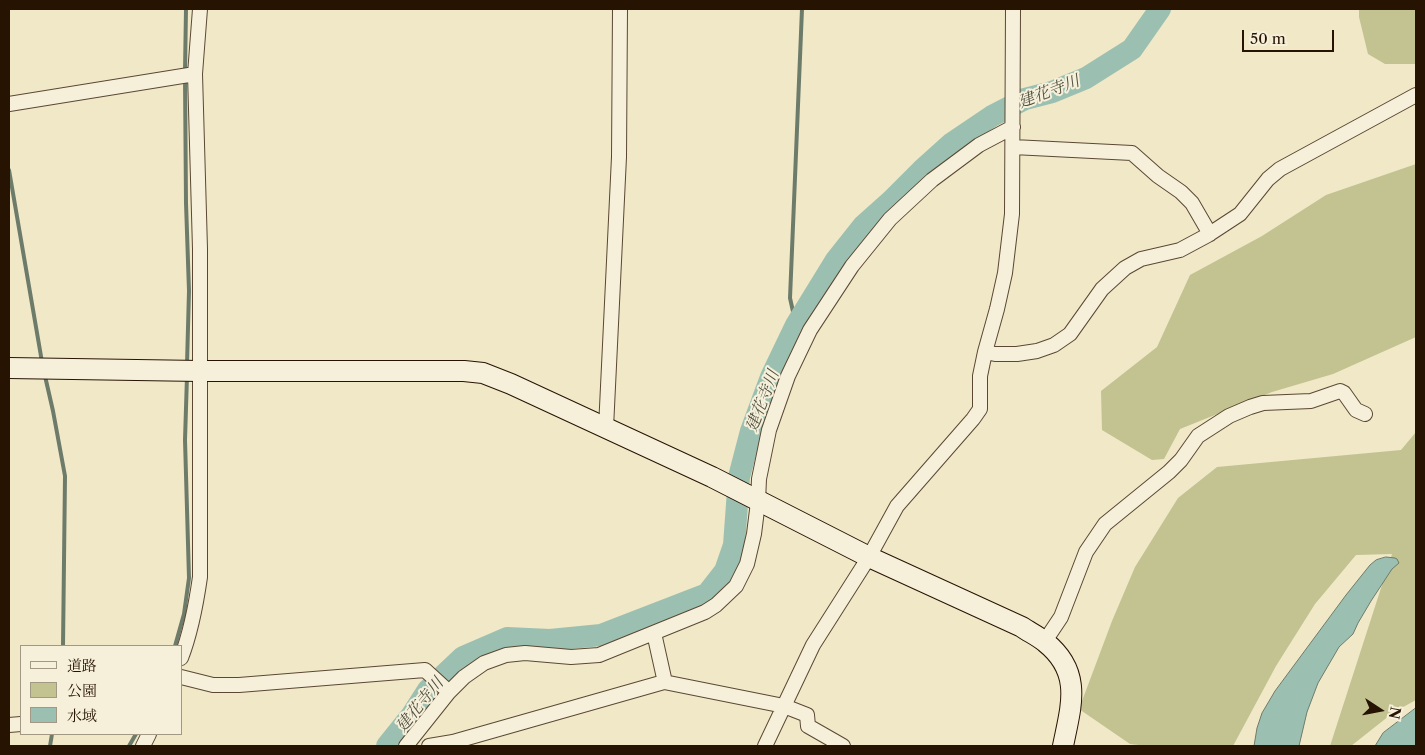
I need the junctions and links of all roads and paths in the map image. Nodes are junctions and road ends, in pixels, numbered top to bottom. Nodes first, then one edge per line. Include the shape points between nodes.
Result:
1 (200, 9) edge
2 (620, 9) edge
3 (1013, 9) edge
4 (195, 74) junction
5 (1416, 96) edge
6 (9, 104) edge
7 (1013, 127) junction
8 (1013, 147) junction
9 (1210, 234) junction
10 (985, 352) junction
11 (9, 368) edge
12 (200, 371) junction
13 (1365, 414) dead end
14 (606, 428) junction
15 (755, 500) junction
16 (869, 557) junction
17 (654, 633) junction
18 (1045, 642) junction
19 (182, 656) edge
20 (182, 677) edge
21 (664, 682) junction
22 (449, 692) junction
23 (784, 706) junction
24 (406, 746) edge
25 (429, 746) edge
26 (765, 746) edge
27 (843, 746) edge
28 (1063, 746) edge

1 - 4 street
2 - 14 street via 619,157
3 - 7 street
4 - 6 street
4 - 12 street
5 - 9 street via 1280,169 1240,214
7 - 8 street
7 - 15 street via 979,145 932,180 890,219 852,266 810,330 788,376 769,430
8 - 9 street via 1132,153 1182,192
8 - 10 street via 1012,214 1005,273
9 - 10 street via 1180,250 1141,260 1125,268 1102,289 1070,334 1054,345 1017,354
10 - 16 street via 980,376 980,409 897,506
11 - 12 street
12 - 14 street via 419,370 483,373
12 - 19 street via 200,577
13 - 18 street via 1356,410 1340,390 1311,401 1263,403 1250,407 1198,436 1169,472 1105,524 1086,552 1061,617
14 - 15 street
15 - 16 street
15 - 17 street via 754,534 747,564 736,586 705,612
16 - 18 street via 1022,627
16 - 23 street via 813,646
17 - 21 street
17 - 22 street via 599,654 571,658 525,653 506,655 484,663 464,676
18 - 28 street via 1064,662 1071,680 1072,694
20 - 22 street via 213,684 239,685 425,670
21 - 23 street
21 - 25 street
22 - 24 street
23 - 26 street
23 - 27 street via 807,715 808,726

